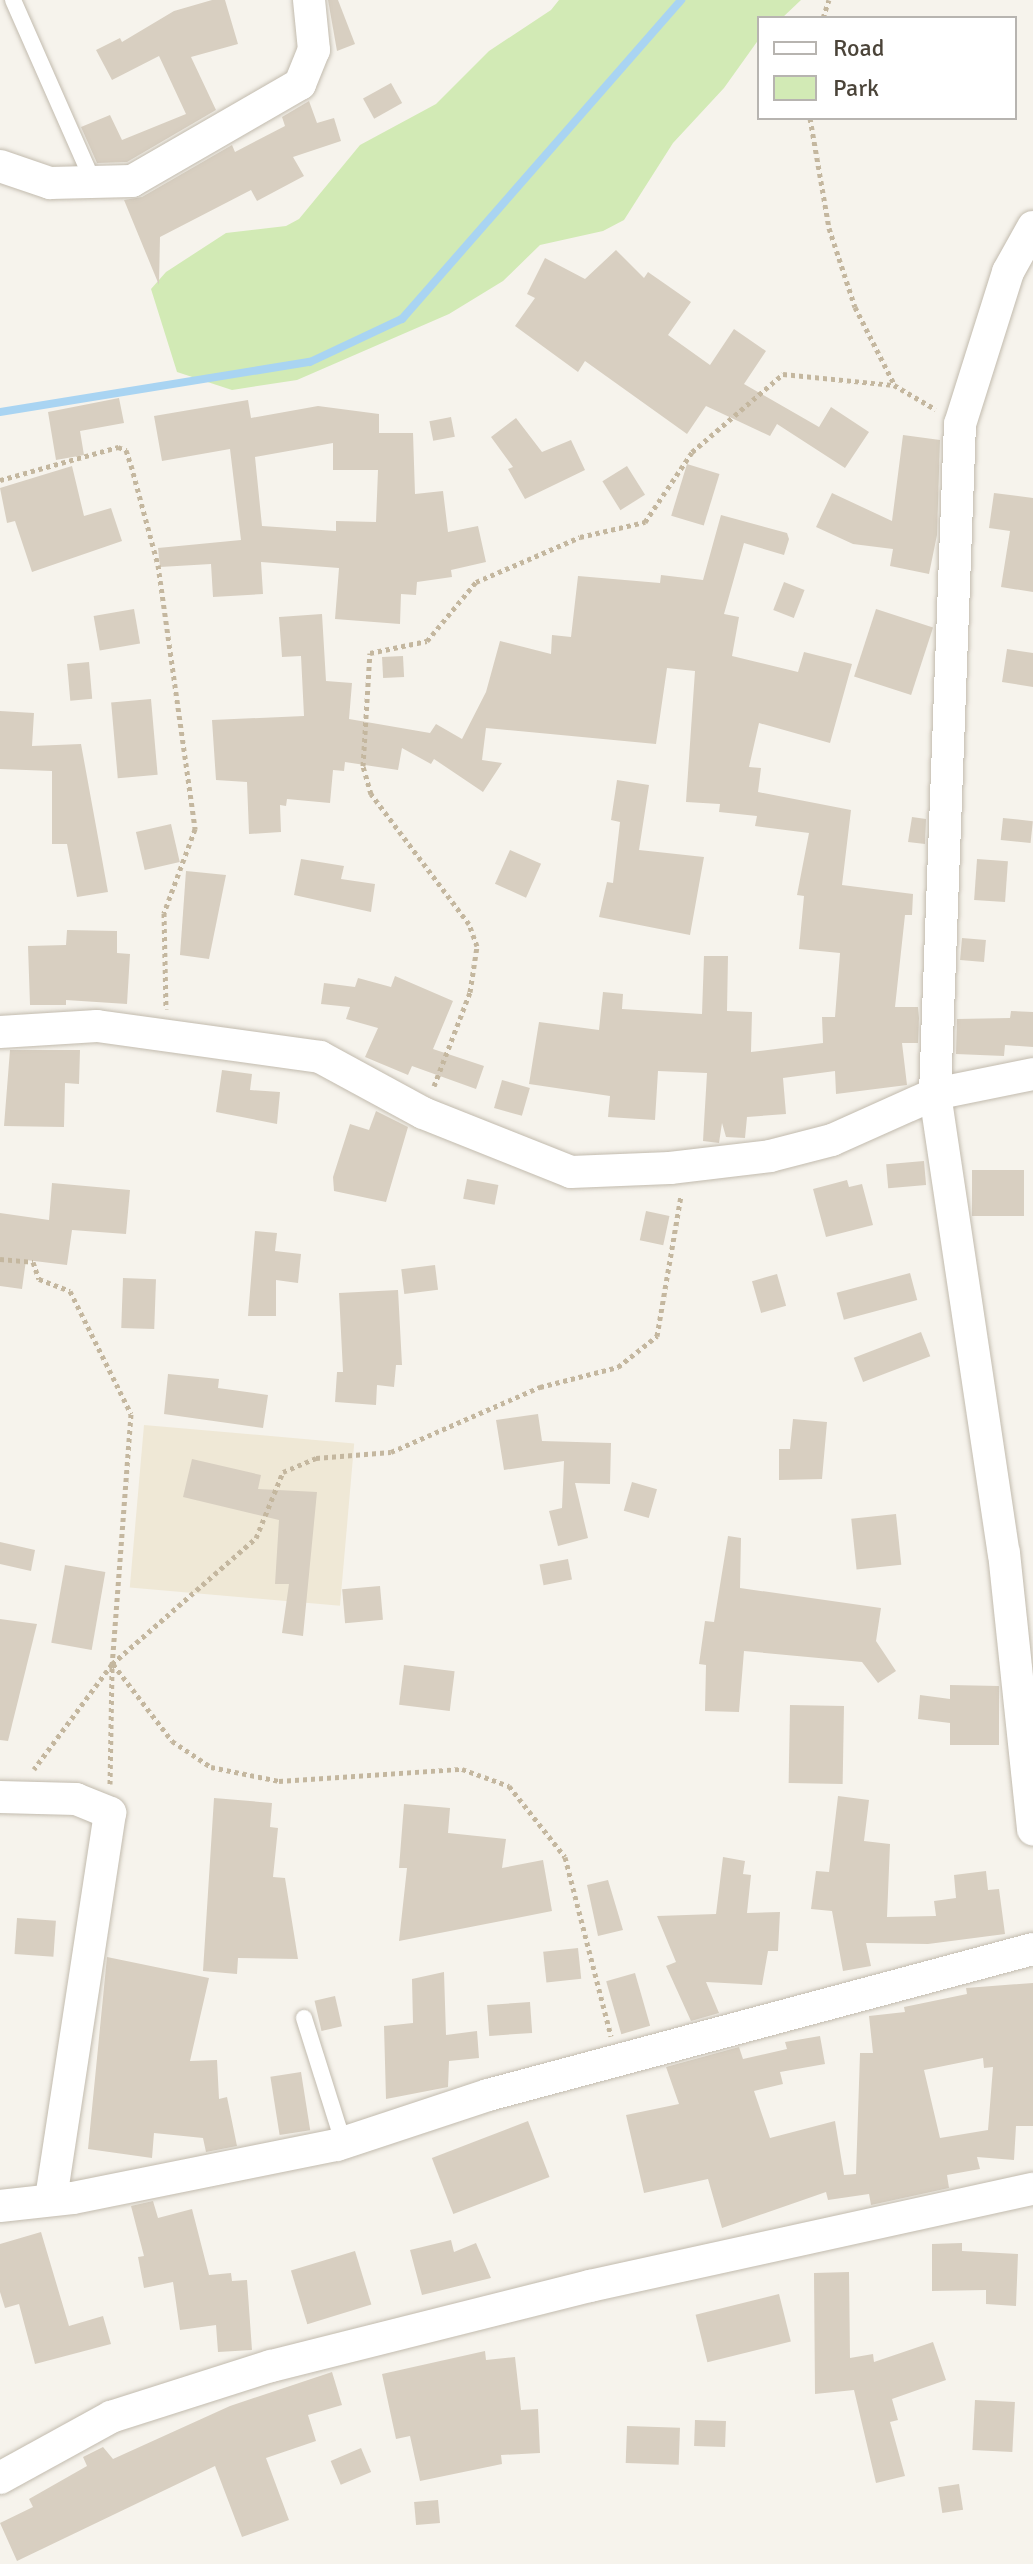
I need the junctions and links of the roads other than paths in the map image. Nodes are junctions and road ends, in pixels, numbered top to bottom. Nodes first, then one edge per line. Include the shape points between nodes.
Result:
1 (13, 0) edge
2 (309, 0) edge
3 (0, 166) edge
4 (94, 184) junction
5 (1033, 227) edge
6 (0, 1032) edge
7 (1033, 1074) edge
8 (935, 1094) junction
9 (6, 1798) edge
10 (1033, 1829) edge
11 (1033, 1949) edge
12 (304, 2018) dead end
13 (343, 2142) junction
14 (1033, 2189) edge
15 (51, 2199) junction
16 (0, 2206) edge
17 (0, 2478) edge

1 - 4 lane
2 - 4 street via 314,50 300,84 132,181
3 - 4 street via 50,183
5 - 8 street via 1008,272 960,424
6 - 8 street via 97,1026 320,1057 423,1113 571,1172 770,1156 832,1140
7 - 8 street
8 - 10 street via 1004,1553
9 - 15 street via 76,1799 110,1813
11 - 13 street via 616,2059
12 - 13 lane
13 - 15 street
14 - 17 street via 590,2286 271,2366 111,2417
15 - 16 street

